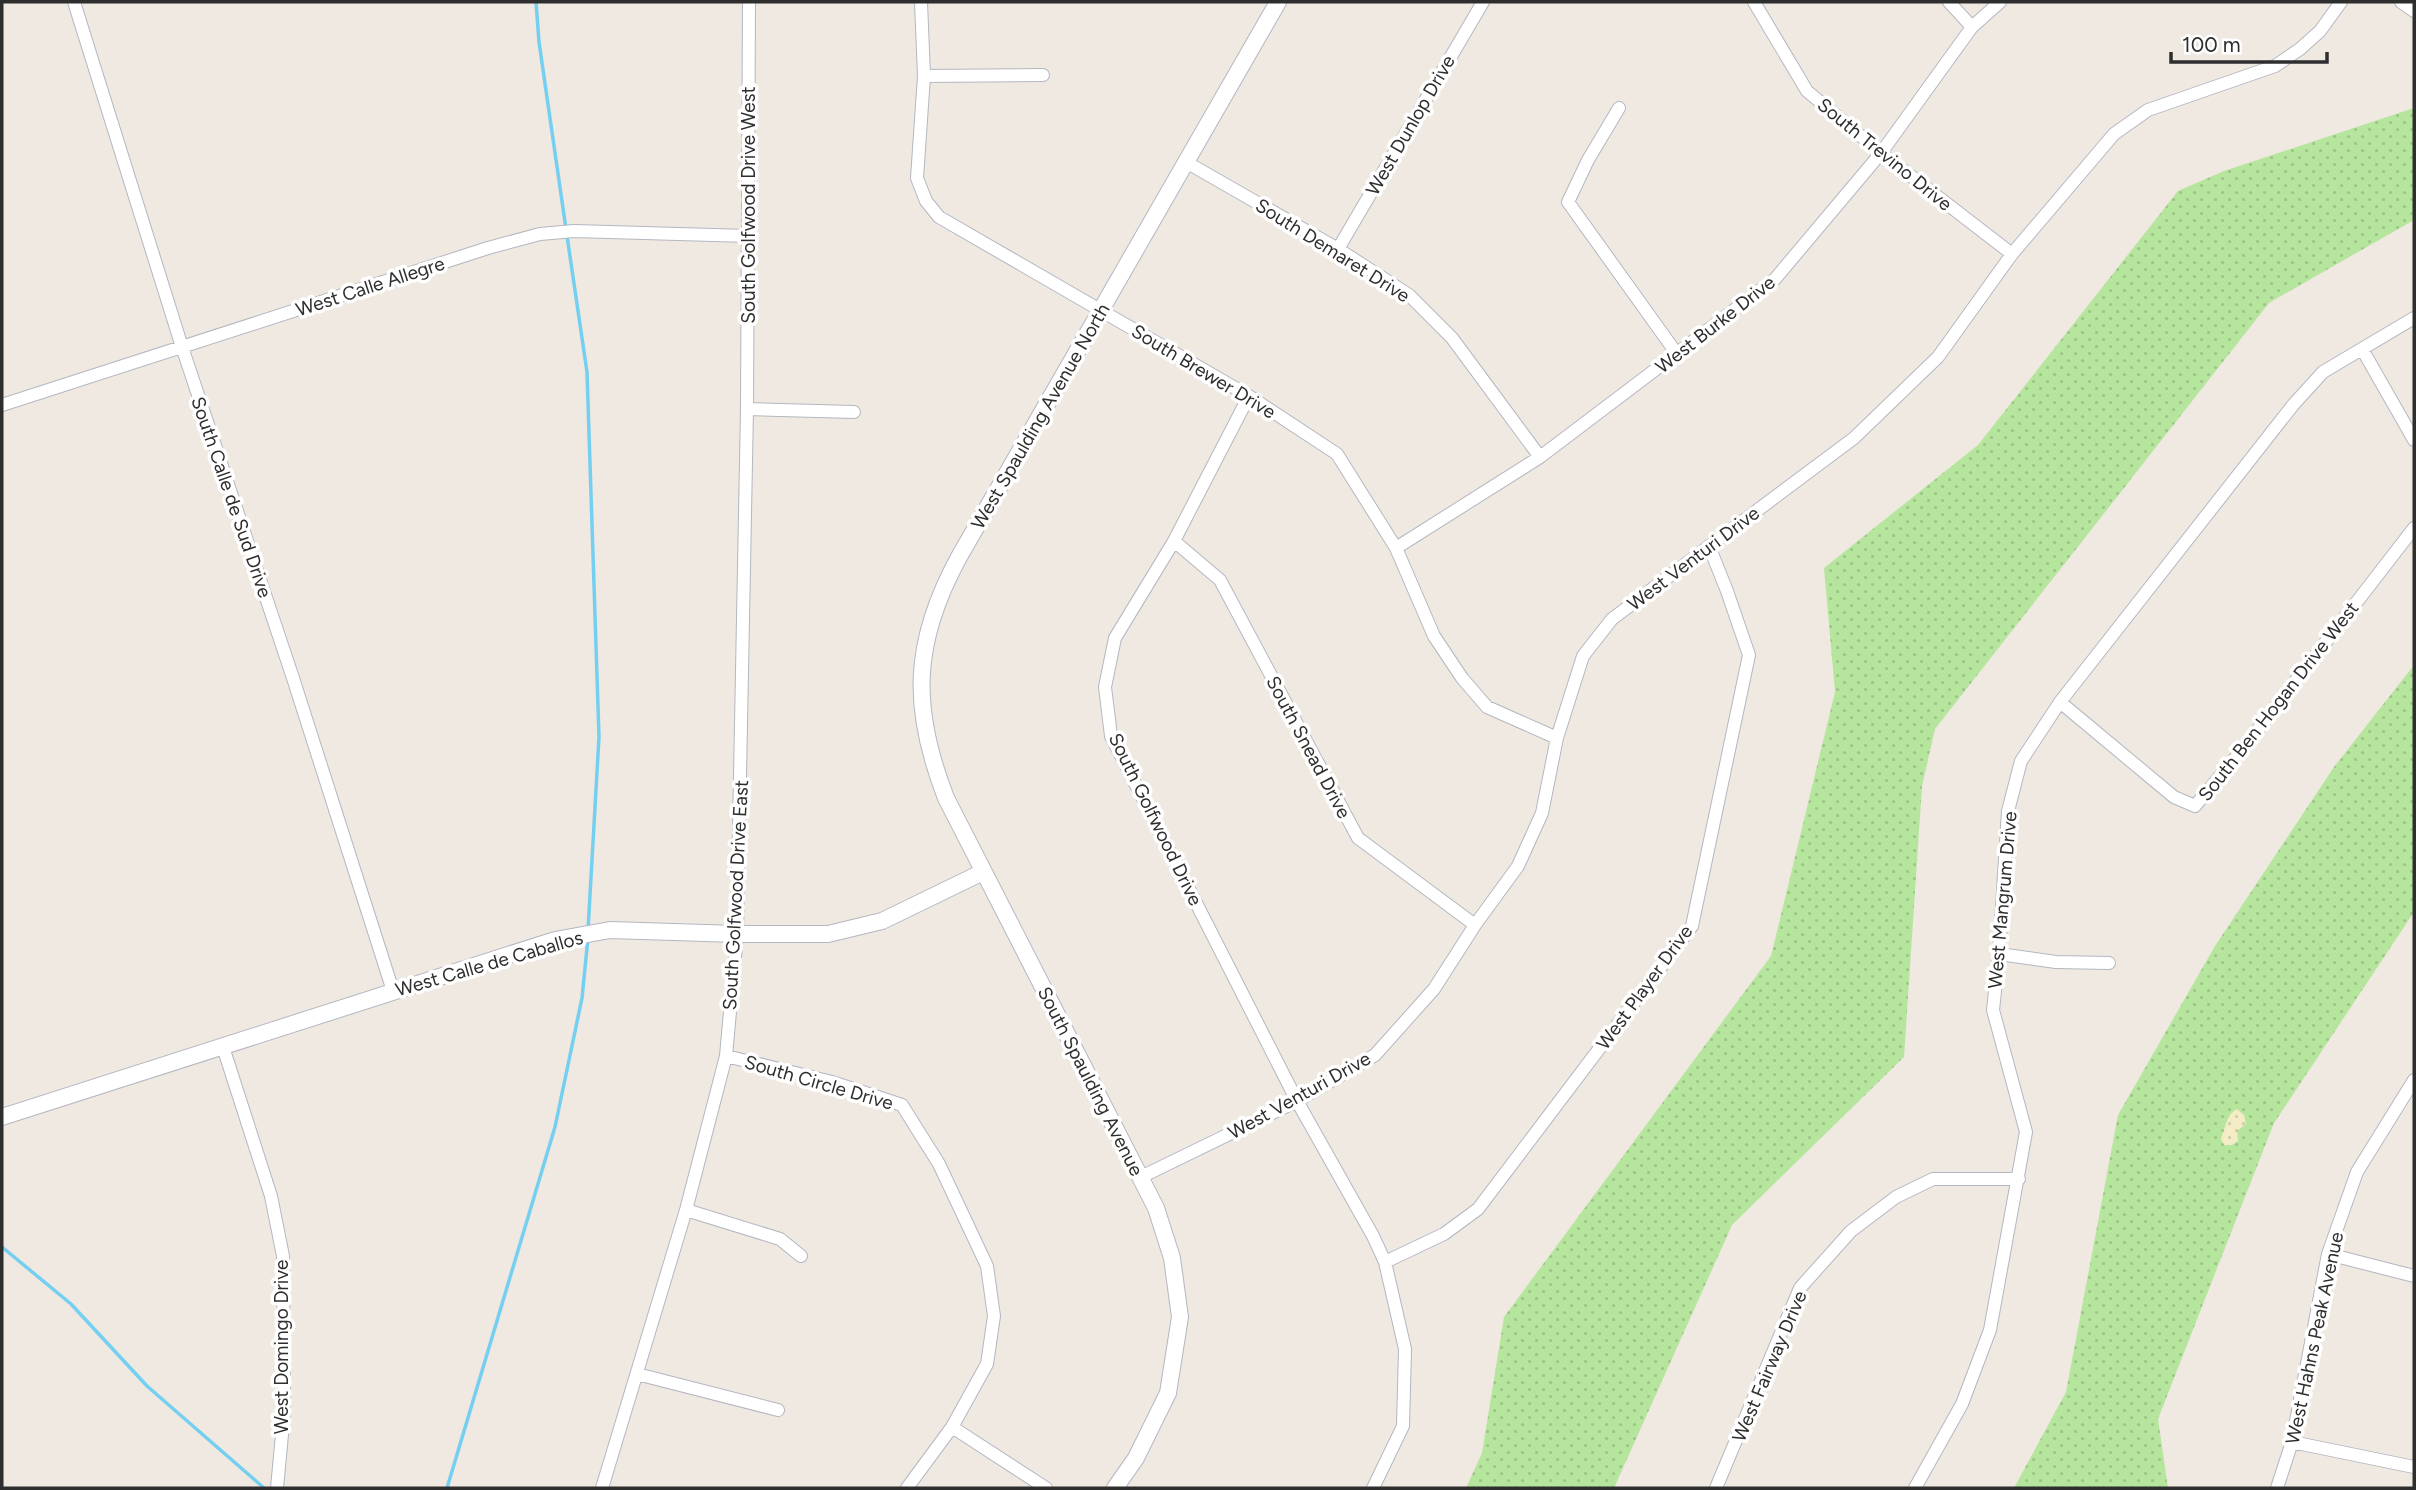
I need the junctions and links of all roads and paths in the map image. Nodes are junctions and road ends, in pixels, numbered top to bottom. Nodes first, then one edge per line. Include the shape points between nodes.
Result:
1 (74, 2) edge
2 (749, 2) edge
3 (921, 2) edge
4 (1278, 2) edge
5 (1483, 2) edge
6 (1754, 2) edge
7 (1949, 2) edge
8 (2000, 2) edge
9 (2341, 2) edge
10 (2401, 2) edge
11 (2414, 11) edge
12 (1972, 27) junction
13 (1043, 75) dead end
14 (924, 76) junction
15 (1619, 108) dead end
16 (1881, 153) junction
17 (1185, 163) junction
18 (748, 236) junction
19 (1338, 249) junction
20 (2012, 254) junction
21 (1101, 310) junction
22 (2414, 318) edge
23 (181, 347) junction
24 (2362, 349) junction
25 (1677, 354) junction
26 (1249, 396) junction
27 (2, 405) edge
28 (747, 409) junction
29 (854, 412) dead end
30 (2414, 440) edge
31 (1540, 457) junction
32 (2414, 528) edge
33 (1174, 541) junction
34 (1709, 547) junction
35 (1396, 548) junction
36 (921, 679) joint
37 (2060, 702) junction
38 (1557, 738) junction
39 (983, 872) junction
40 (1475, 925) junction
41 (737, 934) junction
42 (1999, 954) junction
43 (2109, 962) dead end
44 (393, 991) junction
45 (223, 1047) junction
46 (726, 1056) junction
47 (2412, 1087) edge
48 (1297, 1101) junction
49 (2, 1118) edge
50 (1140, 1177) junction
51 (2019, 1179) junction
52 (686, 1210) junction
53 (2328, 1254) junction
54 (801, 1256) dead end
55 (1385, 1262) junction
56 (2414, 1276) edge
57 (637, 1374) junction
58 (778, 1410) dead end
59 (952, 1427) junction
60 (2292, 1441) junction
61 (2414, 1467) edge
62 (277, 1488) edge
63 (602, 1488) edge
64 (907, 1488) edge
65 (1046, 1488) edge
66 (1115, 1488) edge
67 (1373, 1488) edge
68 (1716, 1488) edge
69 (1915, 1488) edge
70 (2277, 1488) edge

1 - 23 street, South Calle de Sud Drive
2 - 18 street, South Golfwood Drive West
3 - 14 street, South Brewer Drive
4 - 17 street, West Spaulding Avenue North
5 - 19 street, West Dunlop Drive
6 - 16 street, South Trevino Drive via 1807,91
7 - 12 street
8 - 12 street, West Burke Drive
9 - 20 street, West Venturi Drive via 2310,40 2275,66 2148,110 2114,134
10 - 11 street
12 - 16 street, West Burke Drive
13 - 14 street
14 - 21 street, South Brewer Drive via 917,178 926,201 939,217
15 - 25 street via 1568,202
16 - 20 street, South Trevino Drive
16 - 25 street, West Burke Drive via 1776,279
17 - 19 street, South Demaret Drive
17 - 21 street, West Spaulding Avenue North
18 - 23 street, West Calle Allegre via 540,234
18 - 28 street, South Golfwood Drive West
19 - 31 street, South Demaret Drive via 1409,295 1452,338
20 - 34 street, West Venturi Drive via 1938,357 1854,438
21 - 26 street, South Brewer Drive
21 - 36 street, West Spaulding Avenue North via 950,573 930,623
22 - 24 street, West Mangrum Drive
23 - 27 street, West Calle Allegre
23 - 44 street, South Calle de Sud Drive
24 - 30 street
24 - 37 street, West Mangrum Drive via 2323,372 2293,405
25 - 31 street, West Burke Drive
26 - 33 street, South Golfwood Drive
26 - 35 street, South Brewer Drive via 1337,454
28 - 29 street
28 - 41 street, South Golfwood Drive East
31 - 35 street, West Burke Drive
32 - 37 street, South Ben Hogan Drive West via 2194,806 2174,797
33 - 40 street, South Snead Drive via 1220,580 1358,838
33 - 48 street, South Golfwood Drive via 1115,638 1105,687 1111,736
34 - 38 street, West Venturi Drive via 1612,619 1583,656
34 - 55 street, West Player Drive via 1749,656 1692,926 1478,1209 1444,1234
35 - 38 street, South Brewer Drive via 1434,636 1462,678 1487,707
36 - 39 street, South Spaulding Avenue via 924,727 936,773
37 - 42 street, West Mangrum Drive via 2021,761 2008,811
38 - 40 street, West Venturi Drive via 1542,813 1518,866
39 - 41 street, West Calle de Caballos via 882,921 828,934
39 - 50 street, South Spaulding Avenue
40 - 48 street, West Venturi Drive via 1434,989 1375,1055
41 - 44 street, West Calle de Caballos via 610,930 555,940
41 - 46 street, South Golfwood Drive East
42 - 43 street via 2056,962
42 - 51 street, West Mangrum Drive via 1993,1010 2026,1132
44 - 45 street, West Calle de Caballos
45 - 49 street, West Calle de Caballos
45 - 62 street, West Domingo Drive via 271,1196 283,1256 284,1413
46 - 52 street, South Golfwood Drive East
46 - 59 street, South Circle Drive via 902,1105 939,1164 987,1266 994,1316 987,1364
47 - 53 street, West Hahns Peak Avenue via 2357,1172
48 - 50 street, West Venturi Drive
48 - 55 street, South Golfwood Drive
50 - 66 street, South Spaulding Avenue via 1172,1258 1180,1317 1168,1393 1136,1458
51 - 68 street, West Fairway Drive via 1933,1179 1896,1197 1851,1231 1800,1288
51 - 69 street, West Mangrum Drive via 1990,1330 1962,1404
52 - 54 street via 780,1240
52 - 57 street, South Golfwood Drive East
53 - 56 street
53 - 60 street, West Hahns Peak Avenue
55 - 67 street, South Golfwood Drive via 1405,1349 1403,1426
57 - 58 street
57 - 63 street, South Golfwood Drive East
59 - 64 street, South Circle Drive
59 - 65 street
60 - 61 street
60 - 70 street, West Hahns Peak Avenue

